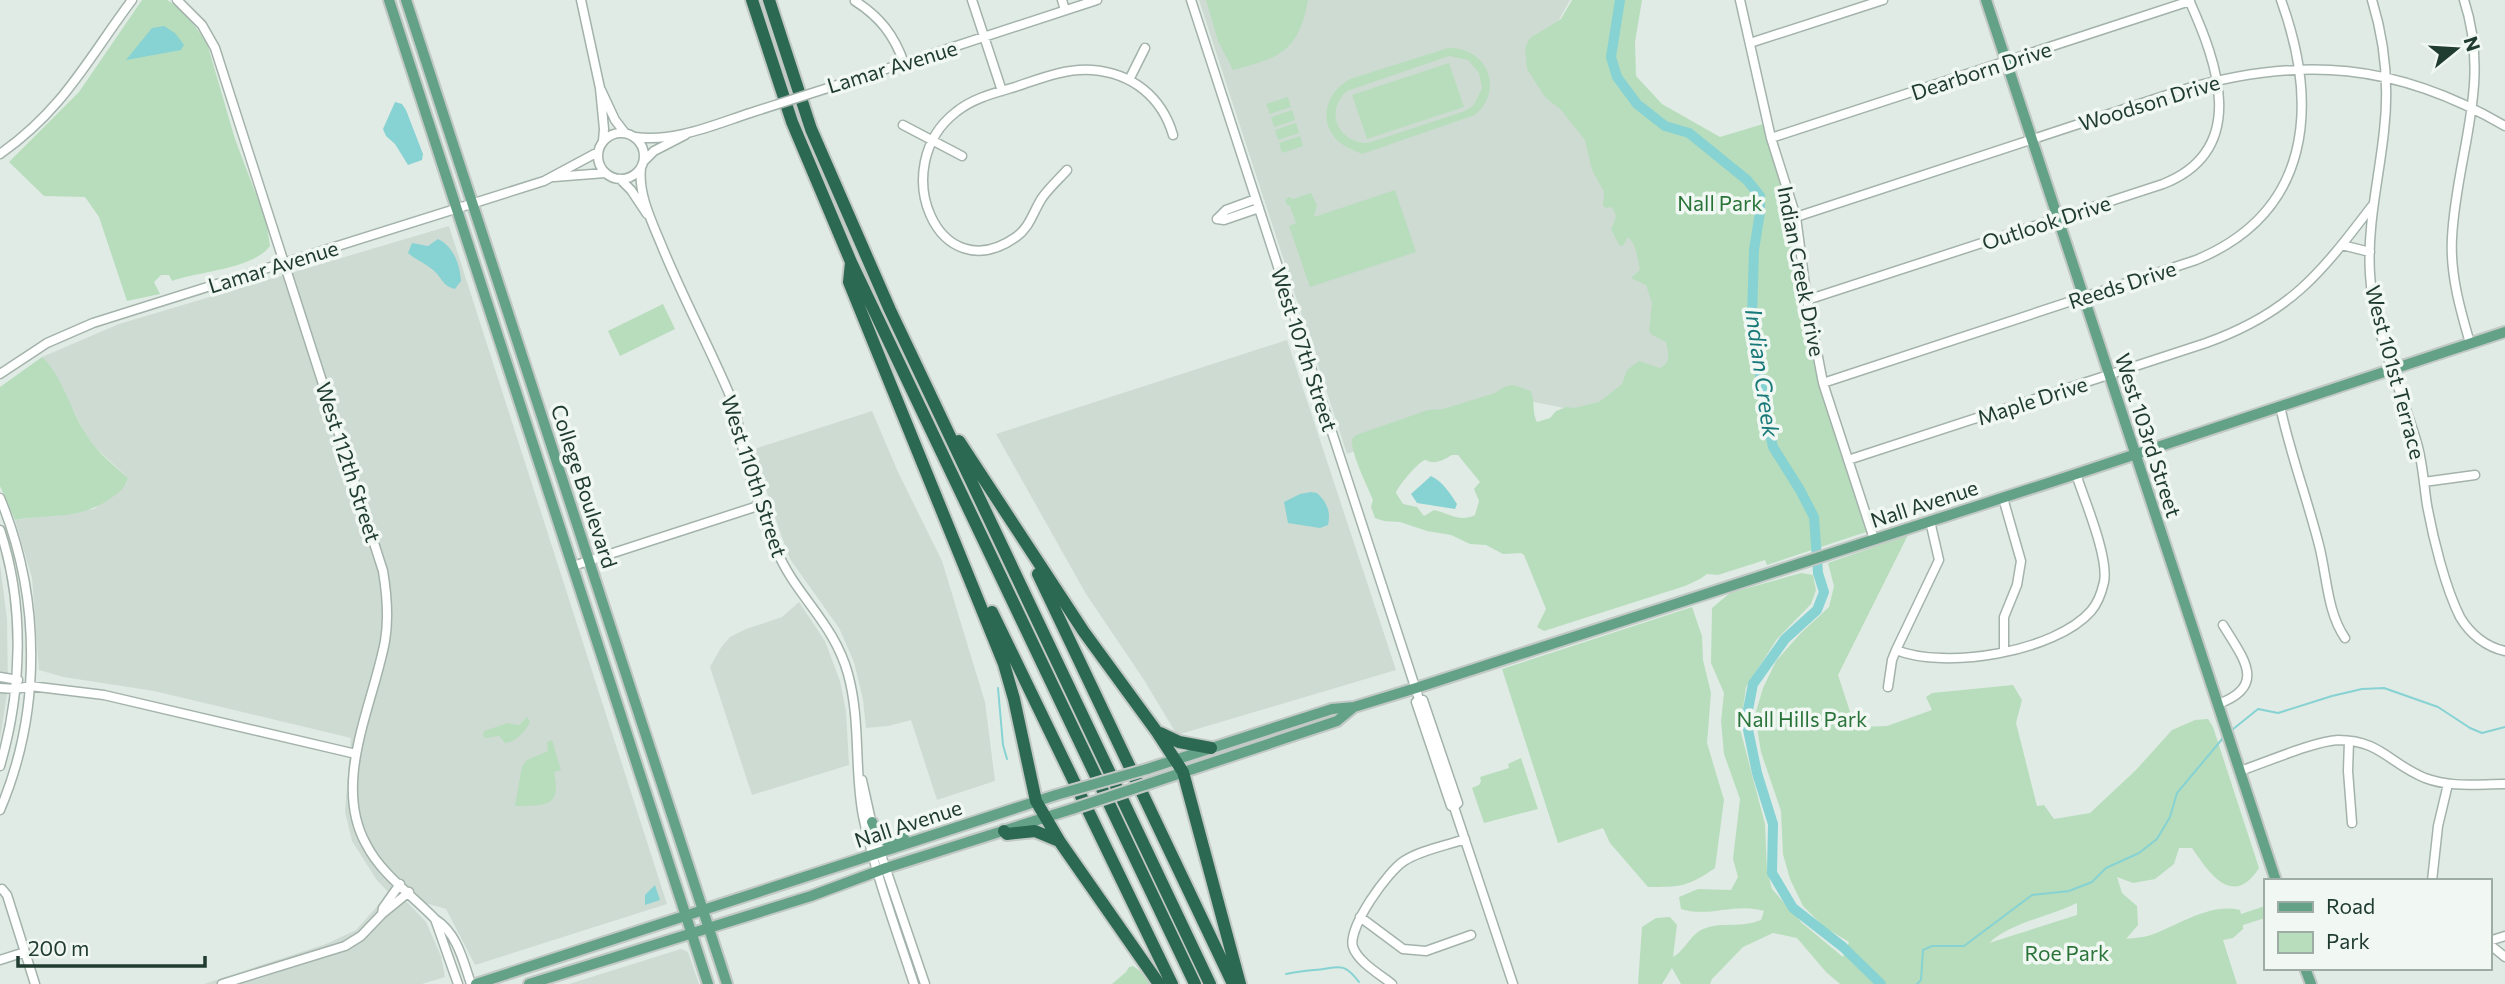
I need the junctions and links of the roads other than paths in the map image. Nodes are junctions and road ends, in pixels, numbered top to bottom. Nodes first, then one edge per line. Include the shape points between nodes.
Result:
1 (132, 0) edge
2 (177, 0) edge
3 (389, 0) edge
4 (406, 0) edge
5 (581, 0) edge
6 (752, 0) edge
7 (769, 0) edge
8 (972, 0) edge
9 (1062, 0) edge
10 (1097, 0) edge
11 (1191, 0) edge
12 (1740, 0) edge
13 (1882, 0) edge
14 (1986, 0) edge
15 (2281, 0) edge
16 (2372, 0) edge
17 (2464, 0) edge
18 (855, 1) edge
19 (2190, 1) edge
20 (1065, 10) junction
21 (984, 37) junction
22 (1749, 43) junction
23 (1145, 48) dead end
24 (2006, 61) junction
25 (904, 63) junction
26 (2299, 69) junction
27 (2385, 77) junction
28 (1129, 80) junction
29 (2217, 80) junction
30 (600, 88) junction
31 (1002, 91) junction
32 (2473, 109) junction
33 (903, 125) dead end
34 (2505, 126) edge
35 (625, 133) junction
36 (688, 134) junction
37 (1173, 135) dead end
38 (635, 137) junction
39 (1771, 138) junction
40 (2032, 139) junction
41 (603, 141) junction
42 (933, 141) junction
43 (598, 152) junction
44 (0, 154) edge
45 (962, 156) dead end
46 (642, 164) junction
47 (1067, 170) dead end
48 (605, 173) junction
49 (554, 177) junction
50 (620, 179) junction
51 (473, 204) junction
52 (2372, 206) junction
53 (457, 209) junction
54 (649, 216) junction
55 (1796, 217) junction
56 (2058, 218) junction
57 (2342, 246) junction
58 (2370, 253) junction
59 (851, 262) junction
60 (285, 263) junction
61 (2083, 296) junction
62 (1807, 300) junction
63 (2505, 331) edge
64 (2470, 343) junction
65 (2392, 369) junction
66 (0, 374) edge
67 (2109, 375) junction
68 (1823, 383) junction
69 (931, 396) junction
70 (2280, 406) junction
71 (2135, 454) junction
72 (1848, 460) junction
73 (2076, 474) junction
74 (2475, 475) dead end
75 (2424, 482) junction
76 (0, 498) edge
77 (2003, 498) junction
78 (761, 505) junction
79 (1010, 520) junction
80 (1930, 521) junction
81 (0, 530) edge
82 (1874, 539) junction
83 (960, 550) junction
84 (589, 562) junction
85 (573, 566) junction
86 (2224, 625) dead end
87 (2344, 638) dead end
88 (1896, 650) junction
89 (2004, 652) junction
90 (2505, 652) edge
91 (0, 677) edge
92 (16, 679) junction
93 (30, 686) junction
94 (1888, 687) dead end
95 (0, 688) edge
96 (15, 689) junction
97 (1418, 693) junction
98 (1354, 707) junction
99 (2219, 708) junction
100 (1157, 732) junction
101 (2349, 741) junction
102 (1211, 748) junction
103 (356, 754) junction
104 (1175, 760) junction
105 (0, 766) edge
106 (2240, 771) junction
107 (1183, 772) junction
108 (860, 775) junction
109 (2448, 784) junction
110 (2505, 785) edge
111 (1036, 801) junction
112 (0, 810) edge
113 (1046, 817) junction
114 (981, 819) junction
115 (872, 822) junction
116 (2352, 823) dead end
117 (1004, 831) junction
118 (1465, 839) junction
119 (1060, 842) junction
120 (877, 854) junction
121 (882, 870) junction
122 (2275, 879) edge
123 (2432, 879) edge
124 (400, 884) junction
125 (1, 888) edge
126 (409, 892) junction
127 (702, 912) junction
128 (382, 915) junction
129 (685, 917) junction
130 (1360, 917) junction
131 (435, 919) junction
132 (708, 928) junction
133 (691, 933) junction
134 (1471, 935) dead end
135 (2491, 944) edge
136 (25, 952) junction
137 (2505, 957) edge
138 (0, 960) edge
139 (1381, 975) junction
140 (244, 981) edge
141 (233, 982) edge
142 (35, 984) edge
143 (222, 984) edge
144 (458, 984) edge
145 (473, 984) edge
146 (529, 984) edge
147 (708, 984) edge
148 (727, 984) edge
149 (914, 984) edge
150 (925, 984) edge
151 (1159, 984) edge
152 (1172, 984) edge
153 (1195, 984) edge
154 (1210, 984) edge
155 (1233, 984) edge
156 (1240, 984) edge
157 (1373, 984) edge
158 (1392, 984) edge
159 (1513, 984) edge

1 - 44 street via 66,94
2 - 60 street, West 112th Street via 202,25 215,48
3 - 53 main road, College Boulevard
4 - 51 main road, College Boulevard
5 - 30 street
6 - 59 highway via 792,122
7 - 69 highway via 811,129
8 - 21 street
9 - 20 street
10 - 20 street, Lamar Avenue
11 - 97 street, West 107th Street
12 - 22 street, Indian Creek Drive
13 - 22 street
14 - 24 main road, West 103rd Street
15 - 26 street, Reeds Drive
16 - 27 street, West 101st Terrace
17 - 32 street via 2474,56
18 - 25 street via 890,32
19 - 24 street, Dearborn Drive
19 - 29 street, Outlook Drive
20 - 21 street, Lamar Avenue
21 - 25 street, Lamar Avenue
21 - 31 street
22 - 39 street, Indian Creek Drive
23 - 28 street
24 - 39 street, Dearborn Drive
24 - 40 main road, West 103rd Street
25 - 36 street, Lamar Avenue, bridge
26 - 27 street, Woodson Drive
26 - 29 street, Woodson Drive
26 - 61 street, Reeds Drive via 2303,116 2297,150 2265,212 2237,237 2208,254
27 - 32 street, Woodson Drive
27 - 52 street, West 101st Terrace via 2384,131
28 - 31 street via 1104,71 1077,70
28 - 37 street via 1158,102
29 - 40 street, Woodson Drive
29 - 56 street, Outlook Drive via 2218,125 2194,166 2163,184
30 - 35 street
30 - 41 street
31 - 42 street via 956,111
32 - 34 street, Woodson Drive
32 - 64 street via 2452,241 2456,294
33 - 42 street
35 - 38 street
35 - 41 street
36 - 38 street, Lamar Avenue
36 - 46 street, Lamar Avenue via 654,151
38 - 46 street via 643,149
39 - 55 street, Indian Creek Drive
40 - 55 street, Woodson Drive
40 - 56 main road, West 103rd Street
41 - 43 street
42 - 45 street
42 - 47 street via 924,163 926,206 940,232 969,249 1009,241 1025,229 1042,198
43 - 48 street
43 - 49 street, Lamar Avenue
46 - 50 street via 630,177
46 - 54 street, West 110th Street via 641,183
48 - 49 street, Lamar Avenue
48 - 50 street
49 - 51 street, Lamar Avenue
50 - 54 street, West 110th Street
51 - 53 street, Lamar Avenue
51 - 84 main road, College Boulevard
52 - 57 street, Maple Drive
52 - 58 street, West 101st Terrace
53 - 60 street, Lamar Avenue
53 - 85 main road, College Boulevard
54 - 78 street, West 110th Street via 732,400
55 - 62 street, Indian Creek Drive
56 - 61 main road, West 103rd Street
56 - 62 street, Outlook Drive
57 - 58 street
57 - 67 street, Maple Drive via 2291,299 2252,325
58 - 65 street, West 101st Terrace via 2373,297
59 - 83 highway via 849,282
59 - 153 highway
60 - 66 street, Lamar Avenue via 77,329
60 - 103 street, West 112th Street via 386,587 385,641
61 - 67 main road, West 103rd Street
61 - 68 street, Reeds Drive
62 - 68 street, Indian Creek Drive
63 - 64 main road, Nall Avenue
64 - 65 main road, Nall Avenue
65 - 70 main road, Nall Avenue
65 - 75 street, West 101st Terrace via 2419,451
67 - 71 main road, West 103rd Street
67 - 72 street, Maple Drive
68 - 72 street, Indian Creek Drive
69 - 79 highway
69 - 154 highway
70 - 71 main road, Nall Avenue
70 - 87 street via 2320,549 2334,619
71 - 73 main road, Nall Avenue
71 - 99 main road, West 103rd Street
72 - 82 street, Indian Creek Drive
73 - 77 main road, Nall Avenue
73 - 89 street via 2104,564 2100,596 2091,611 2062,631
74 - 75 street
75 - 90 street, West 101st Terrace via 2432,530 2459,614 2471,631
76 - 93 street via 26,587
77 - 80 main road, Nall Avenue
77 - 89 street via 2021,561 2004,617
78 - 84 street
78 - 108 street, West 110th Street via 781,561 825,622 843,660 852,692
79 - 100 highway
79 - 155 highway
80 - 82 main road, Nall Avenue
80 - 88 street via 1939,560
81 - 92 street via 13,588
82 - 97 main road, Nall Avenue
83 - 111 highway via 1004,664
83 - 152 highway
84 - 85 street
84 - 127 main road, College Boulevard
85 - 129 main road, College Boulevard
86 - 99 street via 2249,670 2247,684
88 - 89 street via 1935,659
88 - 94 street
91 - 92 street
92 - 93 street
92 - 96 street
93 - 96 street
93 - 103 street via 112,696
93 - 112 street via 19,758
95 - 96 street
96 - 105 street
97 - 98 main road, Nall Avenue
97 - 118 street, West 107th Street via 1458,803 1454,807
98 - 102 main road, Nall Avenue via 1332,709
98 - 107 main road, Nall Avenue via 1337,721
99 - 106 main road, West 103rd Street
100 - 102 highway via 1179,743
100 - 104 highway
101 - 106 street via 2327,742
101 - 109 street via 2374,746 2409,771
101 - 116 street
102 - 104 main road, Nall Avenue
103 - 124 street, West 112th Street via 355,818 373,856
104 - 107 highway
104 - 111 main road, Nall Avenue, bridge
106 - 122 main road, West 103rd Street
107 - 113 main road, Nall Avenue, bridge
107 - 156 highway
108 - 115 street, West 110th Street
108 - 120 street, West 110th Street via 862,806
109 - 110 street
109 - 123 street
111 - 113 highway
111 - 114 main road, Nall Avenue
113 - 117 main road, Nall Avenue
113 - 119 highway
114 - 115 main road via 949,823 889,842 879,836
114 - 120 main road, Nall Avenue
115 - 120 street, West 110th Street
117 - 119 highway via 1035,831
117 - 121 main road, Nall Avenue
118 - 130 street via 1405,861
118 - 159 street, West 107th Street
119 - 151 highway
120 - 121 street, West 110th Street
120 - 127 main road, Nall Avenue
121 - 132 main road, Nall Avenue
121 - 149 street, West 110th Street
121 - 150 street, West 110th Street
124 - 126 street, West 112th Street
124 - 128 street
125 - 136 street
126 - 128 street
126 - 131 street, West 112th Street
127 - 129 main road, Nall Avenue
127 - 132 main road, College Boulevard
128 - 140 street via 345,946
129 - 133 main road, College Boulevard
129 - 145 main road, Nall Avenue
130 - 134 street via 1402,949 1426,951
130 - 139 street via 1353,947
131 - 144 street, West 112th Street
131 - 145 street, West 112th Street via 455,941
132 - 133 main road, Nall Avenue
132 - 148 main road, College Boulevard
133 - 146 main road, Nall Avenue
133 - 147 main road, College Boulevard
135 - 137 street
136 - 138 street
136 - 142 street
139 - 157 street
139 - 158 street
140 - 141 street
141 - 143 street

